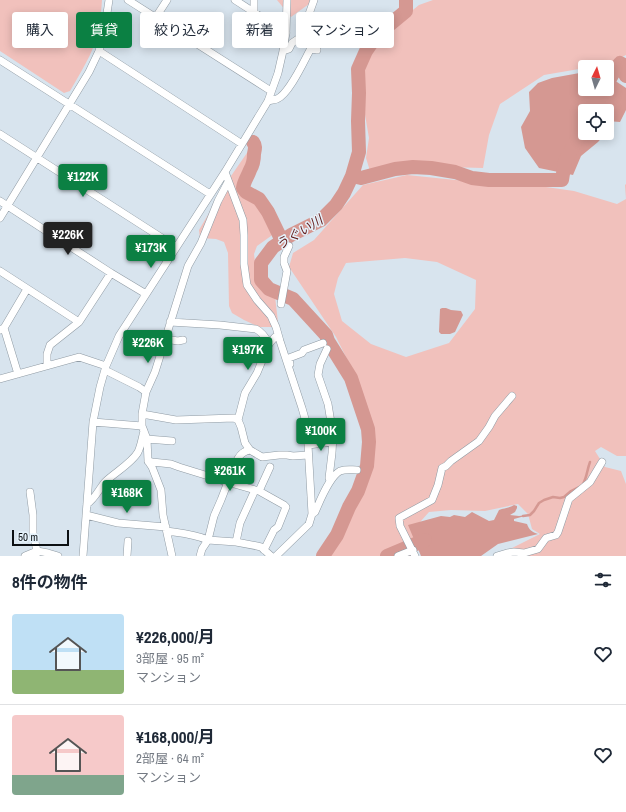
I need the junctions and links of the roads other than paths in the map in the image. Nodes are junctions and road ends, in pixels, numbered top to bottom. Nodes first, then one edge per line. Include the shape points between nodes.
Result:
1 (110, 0) edge
2 (128, 0) edge
3 (167, 0) edge
4 (235, 0) edge
5 (254, 0) edge
6 (287, 0) edge
7 (314, 0) edge
8 (148, 12) edge
9 (159, 12) edge
10 (253, 12) edge
11 (254, 12) edge
12 (287, 12) edge
13 (204, 48) edge
14 (284, 48) edge
15 (317, 50) dead end
16 (99, 51) junction
17 (283, 51) junction
18 (0, 60) edge
19 (271, 91) junction
20 (268, 101) junction
21 (70, 104) junction
22 (0, 134) edge
23 (242, 144) junction
24 (36, 157) junction
25 (225, 172) junction
26 (228, 182) junction
27 (210, 194) junction
28 (0, 201) edge
29 (7, 206) junction
30 (0, 218) edge
31 (289, 246) dead end
32 (176, 247) junction
33 (0, 271) edge
34 (110, 273) junction
35 (27, 289) junction
36 (146, 294) junction
37 (280, 304) dead end
38 (79, 322) junction
39 (170, 322) junction
40 (2, 329) edge
41 (278, 336) junction
42 (166, 339) junction
43 (183, 340) dead end
44 (269, 344) junction
45 (47, 366) junction
46 (288, 366) junction
47 (105, 368) junction
48 (18, 374) junction
49 (0, 380) edge
50 (146, 392) junction
51 (512, 396) dead end
52 (142, 414) junction
53 (238, 420) junction
54 (93, 422) junction
55 (143, 428) junction
56 (147, 439) junction
57 (172, 441) dead end
58 (332, 442) junction
59 (308, 445) junction
60 (250, 450) junction
61 (308, 455) junction
62 (148, 461) junction
63 (602, 462) dead end
64 (270, 467) dead end
65 (356, 470) dead end
66 (330, 481) junction
67 (229, 482) junction
68 (257, 490) junction
69 (30, 492) dead end
70 (87, 504) junction
71 (312, 514) junction
72 (86, 515) junction
73 (166, 529) junction
74 (208, 540) junction
75 (128, 541) dead end
76 (236, 542) junction
77 (264, 550) junction
78 (414, 553) edge
79 (37, 554) edge
80 (25, 556) edge
81 (58, 556) edge
82 (83, 556) edge
83 (127, 556) edge
84 (172, 556) edge
85 (200, 556) edge
86 (271, 556) edge
87 (276, 556) edge
88 (398, 556) edge
89 (497, 556) edge

1 - 16 street
2 - 8 street
3 - 9 street
4 - 10 street
5 - 11 street
6 - 12 street
7 - 17 street via 301,37 292,43 289,49
13 - 19 street
14 - 17 street
15 - 20 street via 310,50 284,93 278,99
16 - 21 street
16 - 23 street
17 - 19 street
18 - 21 street
19 - 20 street
20 - 23 street
21 - 24 street
21 - 27 street
22 - 24 street
23 - 25 street
24 - 29 street
24 - 32 street
25 - 26 street
25 - 27 street
26 - 39 street via 201,244 188,266
26 - 41 street via 243,220 247,285 271,316
27 - 32 street
28 - 29 street
29 - 30 street
29 - 34 street
31 - 37 street via 284,257 286,271
32 - 36 street
33 - 35 street
34 - 36 street
34 - 38 street
35 - 38 street
35 - 40 street
36 - 47 street via 119,336
38 - 45 street via 50,345
39 - 42 street
39 - 44 street via 256,329
40 - 48 street
41 - 44 street
41 - 46 street
42 - 43 street
42 - 50 street
44 - 53 street via 245,393
45 - 47 street via 78,357
45 - 48 street
46 - 58 street via 289,358 325,346 318,375 328,404
46 - 59 street via 306,422
47 - 50 street
47 - 54 street
48 - 49 street
50 - 52 street
51 - 78 street via 479,441 442,468 432,500 399,518 400,526
52 - 53 street via 176,420 231,417
52 - 55 street
53 - 60 street
54 - 55 street
54 - 70 street
55 - 56 street
55 - 70 street via 138,453 105,483
56 - 57 street
56 - 62 street
58 - 59 street
58 - 66 street
59 - 61 street
60 - 61 street via 262,457
60 - 67 street via 236,460
61 - 71 street
62 - 67 street via 171,464
62 - 73 street via 161,490
63 - 89 street via 590,482 570,499 556,535 546,538 538,549
64 - 68 street
65 - 66 street via 340,472
66 - 71 street
67 - 68 street
67 - 74 street via 214,516
68 - 76 street via 240,523
68 - 77 street via 286,507
69 - 79 street
70 - 72 street
71 - 87 street via 309,524
72 - 73 street
72 - 82 street
73 - 74 street
73 - 84 street
74 - 76 street
74 - 85 street
75 - 83 street
76 - 77 street
77 - 86 street
78 - 88 street
79 - 80 street
79 - 81 street via 48,553

